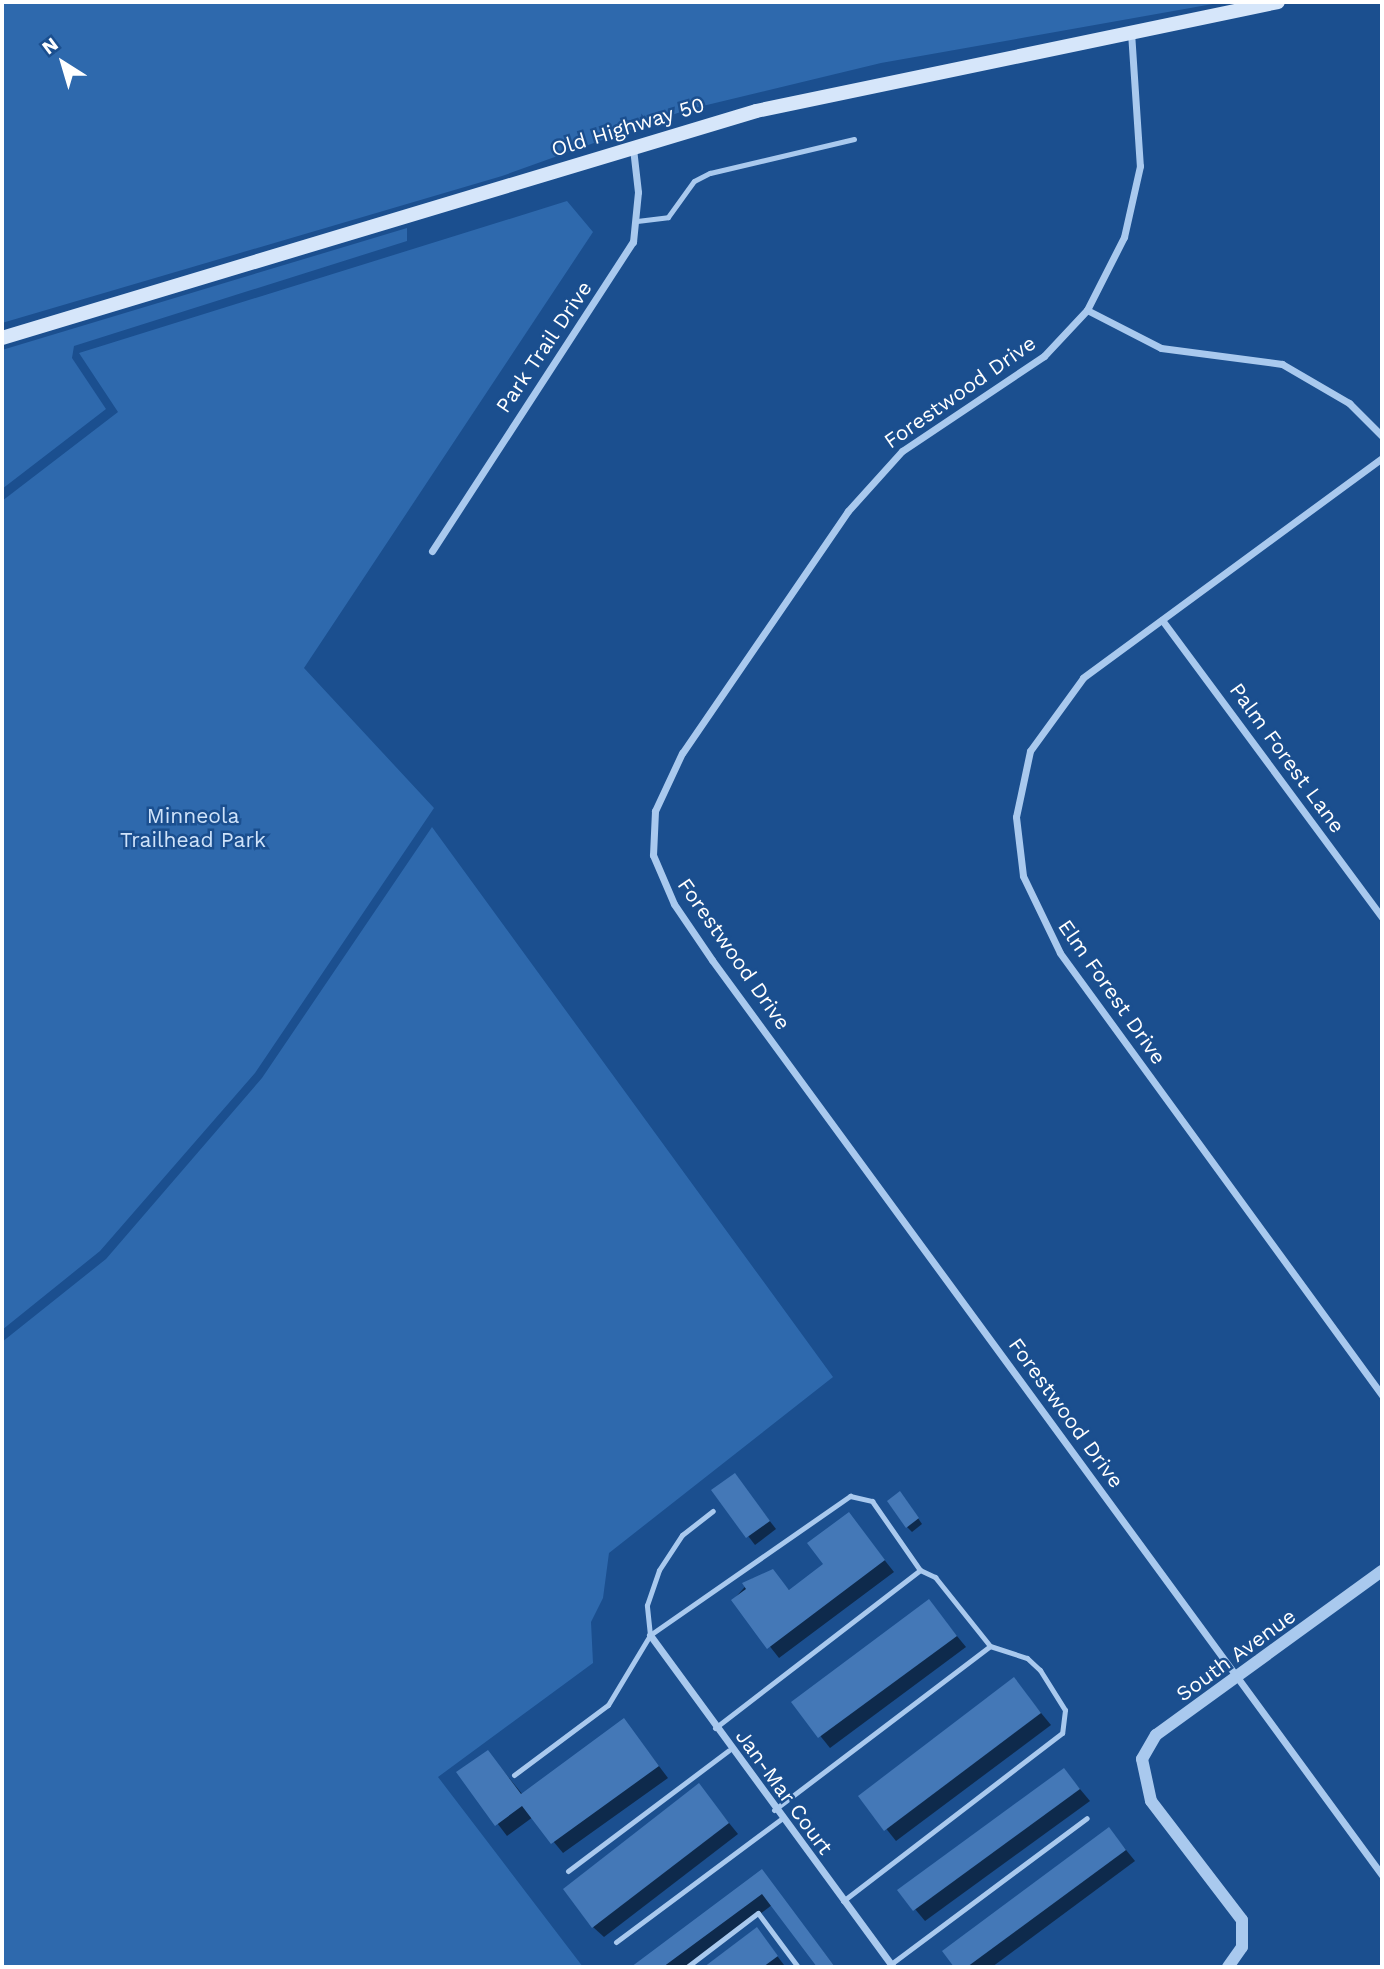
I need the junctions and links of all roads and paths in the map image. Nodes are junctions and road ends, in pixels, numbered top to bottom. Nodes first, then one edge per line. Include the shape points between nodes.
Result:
1 (1278, 2) edge
2 (1131, 31) junction
3 (854, 139) dead end
4 (633, 148) junction
5 (637, 221) junction
6 (1087, 310) junction
7 (2, 338) edge
8 (1382, 436) edge
9 (1382, 458) edge
10 (432, 551) dead end
11 (1162, 620) junction
12 (1382, 917) edge
13 (1382, 1395) edge
14 (713, 1511) dead end
15 (920, 1570) junction
16 (1382, 1571) edge
17 (650, 1635) junction
18 (989, 1646) junction
19 (1238, 1679) junction
20 (715, 1728) junction
21 (729, 1749) junction
22 (514, 1774) dead end
23 (774, 1810) junction
24 (1087, 1818) dead end
25 (781, 1819) junction
26 (568, 1871) dead end
27 (1382, 1875) edge
28 (843, 1901) junction
29 (616, 1942) dead end
30 (1230, 1965) edge
31 (892, 1966) edge
32 (687, 1967) edge
33 (798, 1967) edge

1 - 2 main road, Old Highway 50
2 - 4 main road, Old Highway 50 via 868,84
2 - 6 street, Forestwood Drive via 1140,166 1124,237
3 - 5 lane via 710,173 694,181 668,217
4 - 5 street, Park Trail Drive
4 - 7 main road, Old Highway 50
5 - 10 street, Park Trail Drive via 621,264
6 - 8 street via 1161,348 1282,364 1349,403
6 - 19 street, Forestwood Drive via 1044,356 943,422 877,474 682,753 662,790 651,836 661,877 712,960
9 - 11 street, Elm Forest Drive
11 - 12 street, Palm Forest Lane
11 - 13 street, Elm Forest Drive via 1083,678 1044,724 1018,794 1023,876 1060,953
14 - 17 lane via 682,1535 659,1570 647,1605
15 - 17 lane via 872,1502 850,1496
15 - 18 lane via 935,1577
15 - 20 lane
16 - 19 street, South Avenue
17 - 20 street, Jan-Mar Court
17 - 22 lane via 608,1705
18 - 23 lane
18 - 28 lane via 1027,1658 1040,1670 1065,1710 1062,1733
19 - 27 street, Forestwood Drive
19 - 30 street, South Avenue via 1156,1735 1142,1759 1144,1786 1242,1920 1242,1947
20 - 21 street, Jan-Mar Court
21 - 23 street, Jan-Mar Court
21 - 26 lane
23 - 25 street, Jan-Mar Court
24 - 31 lane
25 - 28 street, Jan-Mar Court
25 - 29 lane
28 - 31 street, Jan-Mar Court
32 - 33 lane via 758,1913

